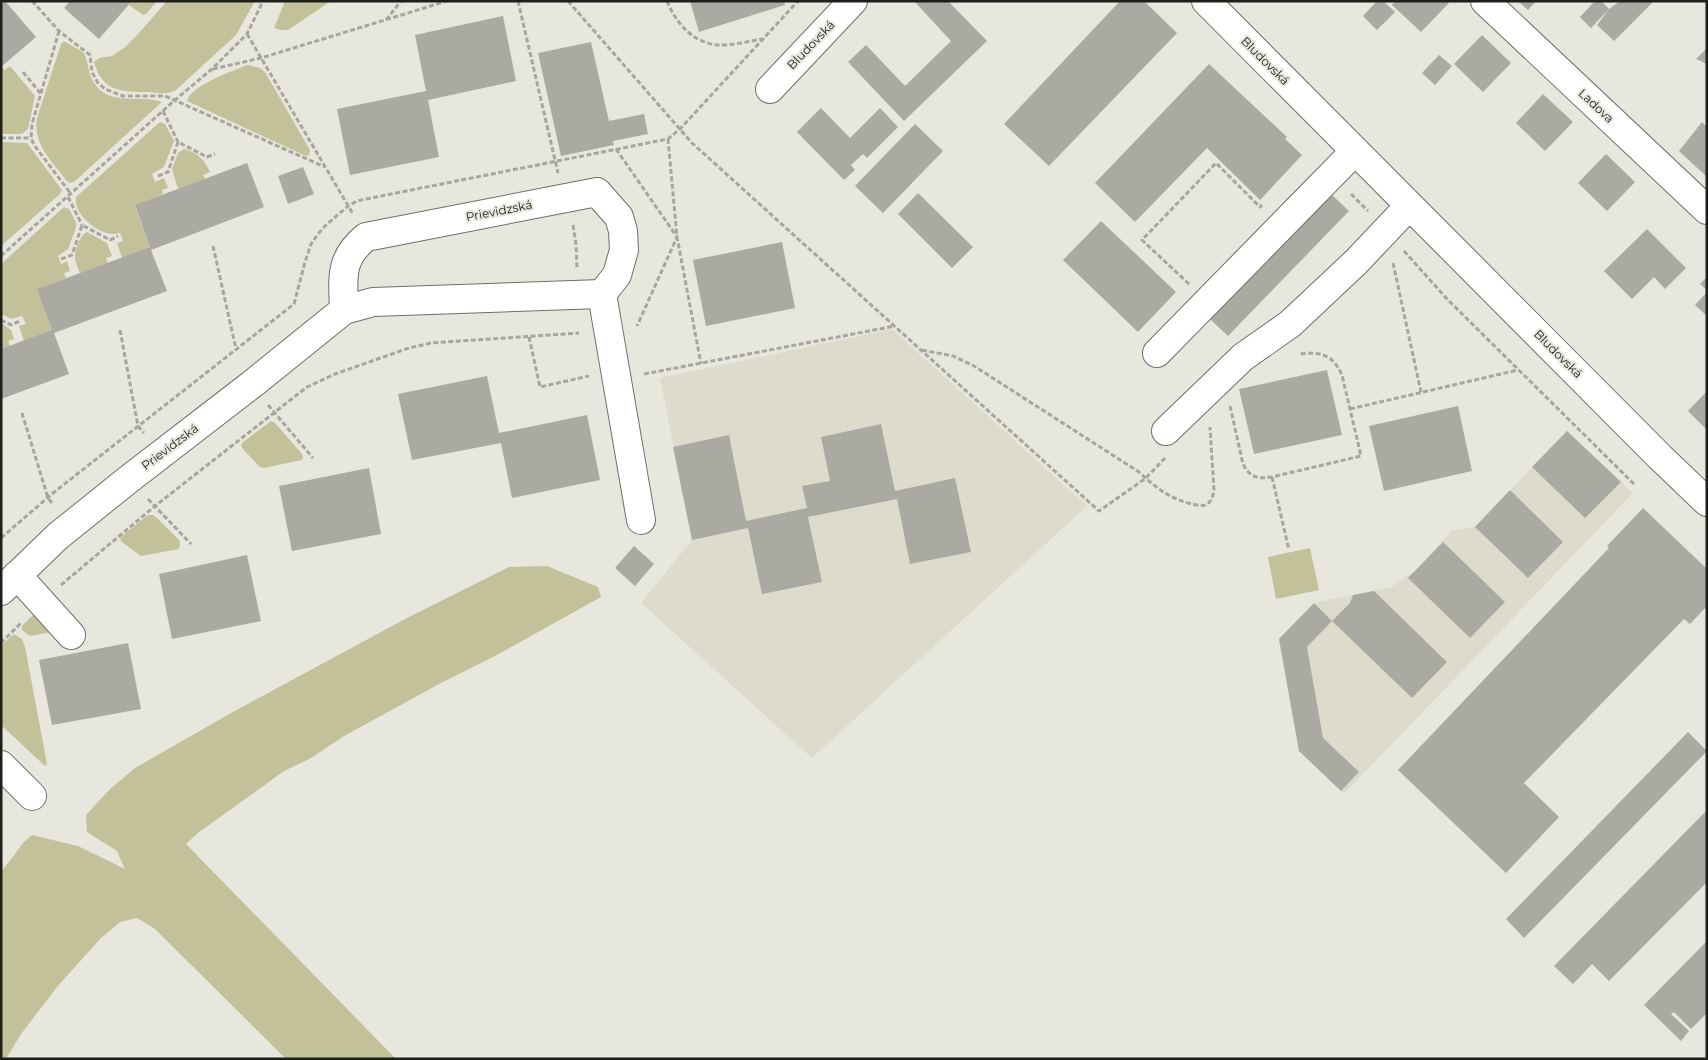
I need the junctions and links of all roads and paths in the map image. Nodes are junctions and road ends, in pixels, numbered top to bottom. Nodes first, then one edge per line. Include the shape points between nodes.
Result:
1 (32, 1) edge
2 (263, 1) edge
3 (401, 1) edge
4 (447, 1) edge
5 (518, 1) edge
6 (568, 1) edge
7 (667, 1) edge
8 (798, 1) edge
9 (853, 1) edge
10 (1206, 1) edge
11 (1485, 1) edge
12 (386, 20) junction
13 (59, 31) junction
14 (247, 34) junction
15 (763, 39) junction
16 (261, 58) junction
17 (212, 69) junction
18 (23, 72) dead end
19 (770, 88) dead end
20 (41, 94) junction
21 (175, 100) junction
22 (163, 111) junction
23 (680, 128) junction
24 (1, 138) edge
25 (32, 138) junction
26 (668, 139) dead end
27 (178, 142) junction
28 (616, 149) dead end
29 (1354, 151) junction
30 (215, 154) dead end
31 (325, 168) junction
32 (158, 176) dead end
33 (69, 195) junction
34 (566, 198) junction
35 (1266, 200) dead end
36 (1409, 206) junction
37 (1707, 210) edge
38 (82, 225) junction
39 (118, 236) dead end
40 (366, 237) junction
41 (677, 237) junction
42 (213, 246) dead end
43 (1, 256) edge
44 (1392, 258) dead end
45 (61, 259) dead end
46 (578, 276) dead end
47 (602, 294) junction
48 (1208, 301) junction
49 (344, 310) junction
50 (1, 320) edge
51 (20, 321) dead end
52 (895, 326) junction
53 (637, 329) dead end
54 (120, 330) dead end
55 (579, 333) dead end
56 (529, 337) junction
57 (236, 349) dead end
58 (921, 350) junction
59 (1157, 353) dead end
60 (1289, 354) dead end
61 (701, 364) junction
62 (615, 370) junction
63 (1518, 370) dead end
64 (252, 385) junction
65 (1420, 392) junction
66 (1229, 402) dead end
67 (1350, 409) junction
68 (275, 412) junction
69 (22, 413) dead end
70 (1210, 421) dead end
71 (1169, 441) joint
72 (162, 454) junction
73 (313, 458) dead end
74 (1272, 477) junction
75 (129, 478) junction
76 (1146, 478) junction
77 (1707, 502) edge
78 (155, 506) junction
79 (641, 520) dead end
80 (72, 525) junction
81 (191, 544) dead end
82 (1289, 550) dead end
83 (9, 583) edge
84 (41, 603) junction
85 (71, 635) dead end
86 (1, 642) edge
87 (1, 765) edge
88 (32, 796) dead end

1 - 13 path
2 - 14 path
3 - 12 path
4 - 12 path
5 - 34 path
6 - 23 path
7 - 15 path via 679,23 700,41 718,45
8 - 15 path
9 - 19 street, Bludovská
10 - 29 street, Bludovská
11 - 37 street, Ladova
12 - 16 path
13 - 20 path
13 - 21 path via 90,55 92,72 105,90 123,96 165,96
14 - 16 path
14 - 17 path
15 - 23 path
16 - 17 path
16 - 31 path
17 - 21 path
18 - 20 path
20 - 25 path via 32,124
21 - 22 path
21 - 31 path
22 - 27 path
22 - 33 path
23 - 52 path via 692,143
24 - 25 path
25 - 33 path
26 - 41 path
27 - 30 path via 207,157
27 - 32 path via 168,172
28 - 41 path
29 - 36 street, Bludovská
29 - 48 street
31 - 40 path
33 - 38 path
33 - 43 path
34 - 40 street, Prievidzská
34 - 46 path via 576,244
34 - 47 street, Prievidzská via 597,192 619,216 624,250 617,275
35 - 48 path via 1260,207 1216,162 1142,240
36 - 71 street via 1290,324 1243,357
36 - 77 street, Bludovská
38 - 39 path via 110,240
38 - 45 path via 72,254
40 - 49 street via 354,246 345,264
41 - 53 path
41 - 61 path
42 - 57 path
44 - 65 path
47 - 49 street, Prievidzská via 373,302
47 - 62 street
48 - 59 street
49 - 64 street, Prievidzská
50 - 51 path via 11,325
52 - 58 path
52 - 61 path
54 - 72 path via 138,426
55 - 56 path
56 - 62 path via 540,387
56 - 68 path via 431,343 409,348 322,379 296,394
58 - 76 path via 953,356 974,366
58 - 76 path via 1099,511
60 - 67 path via 1316,352 1332,360 1342,375
61 - 62 path via 645,375 639,371 638,365
62 - 79 street
63 - 65 path
64 - 68 path
64 - 72 street, Prievidzská
65 - 67 path
66 - 74 path via 1247,472 1262,478
67 - 74 path via 1361,456
68 - 73 path
68 - 78 path
69 - 80 path via 48,498
70 - 76 path via 1214,490 1207,504 1200,506 1169,497
71 - 76 path
72 - 75 street, Prievidzská
74 - 82 path
75 - 78 path
75 - 80 street, Prievidzská
78 - 81 path
78 - 84 path
80 - 83 street, Prievidzská
83 - 84 street
84 - 85 street
84 - 86 path
87 - 88 street

